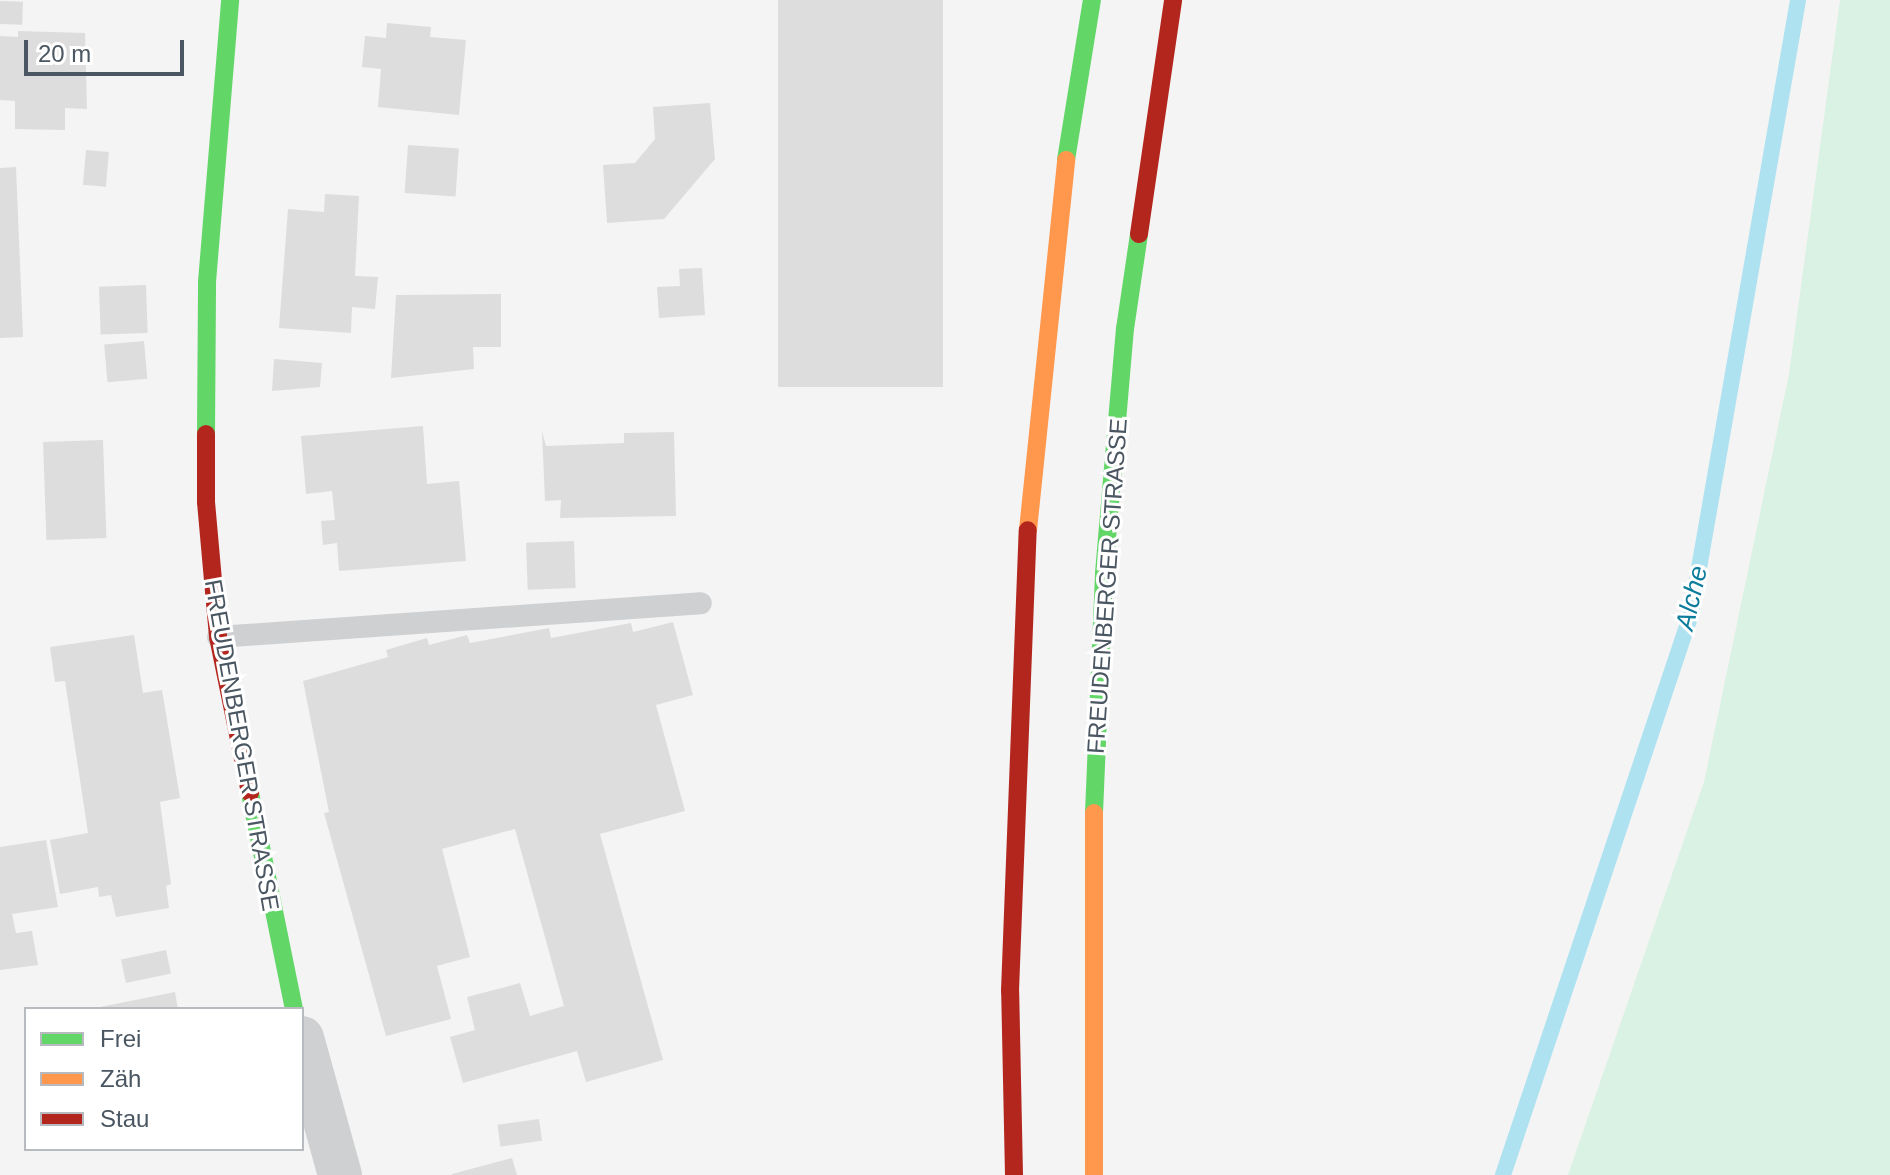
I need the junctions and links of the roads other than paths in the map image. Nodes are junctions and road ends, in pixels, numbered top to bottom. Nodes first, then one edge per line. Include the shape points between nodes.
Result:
1 (230, 0) edge
2 (1092, 0) edge
3 (1173, 0) edge
4 (701, 603) dead end
5 (218, 637) junction
6 (294, 1007) edge
7 (304, 1045) edge
8 (340, 1175) edge
9 (1014, 1175) edge
10 (1094, 1175) edge

1 - 5 main road, FREUDENBERGER STRASSE via 207,282 206,502
2 - 9 main road via 1073,103 1046,326 1025,563 1010,991
3 - 10 main road, FREUDENBERGER STRASSE via 1125,329 1104,573 1094,777
4 - 5 lane
5 - 6 main road, FREUDENBERGER STRASSE
7 - 8 street

